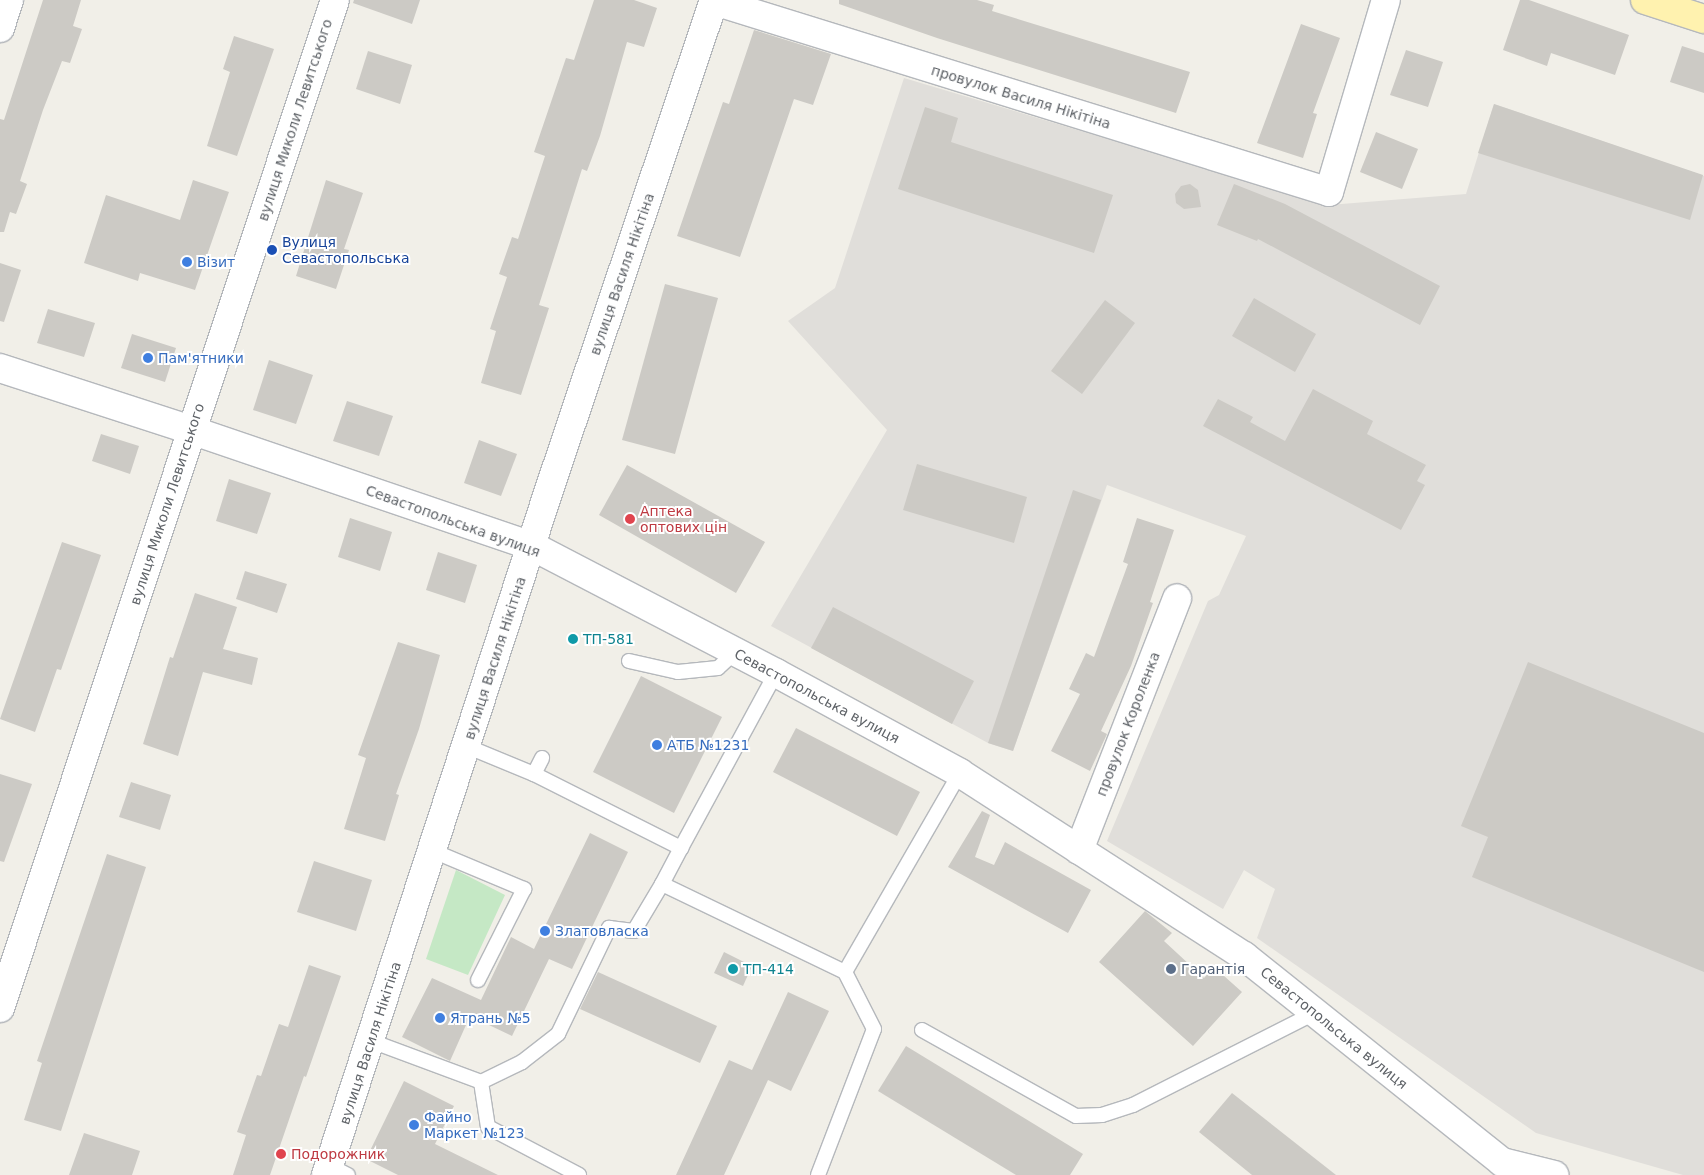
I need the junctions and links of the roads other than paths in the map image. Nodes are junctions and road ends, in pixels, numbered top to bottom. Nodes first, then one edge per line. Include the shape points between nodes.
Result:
1 (9, 0) edge
2 (335, 0) edge
3 (714, 0) edge
4 (1386, 0) edge
5 (1645, 0) edge
6 (1676, 5) edge
7 (1704, 19) edge
8 (0, 28) edge
9 (0, 368) edge
10 (191, 430) junction
11 (532, 546) junction
12 (1177, 598) dead end
13 (736, 652) junction
14 (629, 661) dead end
15 (776, 673) junction
16 (466, 746) junction
17 (542, 758) dead end
18 (960, 773) junction
19 (534, 774) junction
20 (681, 848) junction
21 (1079, 850) junction
22 (433, 851) junction
23 (662, 884) junction
24 (845, 972) junction
25 (478, 980) dead end
26 (0, 1008) edge
27 (1314, 1012) junction
28 (922, 1030) dead end
29 (371, 1041) junction
30 (481, 1082) junction
31 (1501, 1169) edge
32 (335, 1172) edge
33 (579, 1175) edge
34 (818, 1175) edge
35 (1554, 1175) edge

1 - 8 street
2 - 10 street, вулиця Миколи Левитського
3 - 4 street, провулок Василя Нікітіна via 1329,192
3 - 11 street, вулиця Василя Нікітіна
5 - 6 main road
6 - 7 main road
9 - 10 street, Севастопольська вулиця
10 - 11 street, Севастопольська вулиця
10 - 26 street, вулиця Миколи Левитського
11 - 13 street, Севастопольська вулиця
11 - 16 street, вулиця Василя Нікітіна
12 - 21 street, провулок Короленка
13 - 14 lane via 718,668 678,672
13 - 15 street, Севастопольська вулиця
15 - 18 street, Севастопольська вулиця
15 - 20 lane
16 - 19 lane
16 - 22 street, вулиця Василя Нікітіна
17 - 19 lane
18 - 21 street, Севастопольська вулиця
18 - 24 lane
19 - 20 lane
20 - 23 lane
21 - 27 street, Севастопольська вулиця via 1244,956
22 - 25 lane via 524,888
22 - 29 street, вулиця Василя Нікітіна
23 - 24 lane
23 - 30 lane via 634,931 609,928 558,1034 522,1062
24 - 34 lane via 874,1029
27 - 28 lane via 1132,1105 1076,1116
27 - 31 street, Севастопольська вулиця
29 - 30 lane
29 - 32 street, вулиця Василя Нікітіна
30 - 33 lane via 488,1128
31 - 35 street, Севастопольська вулиця

